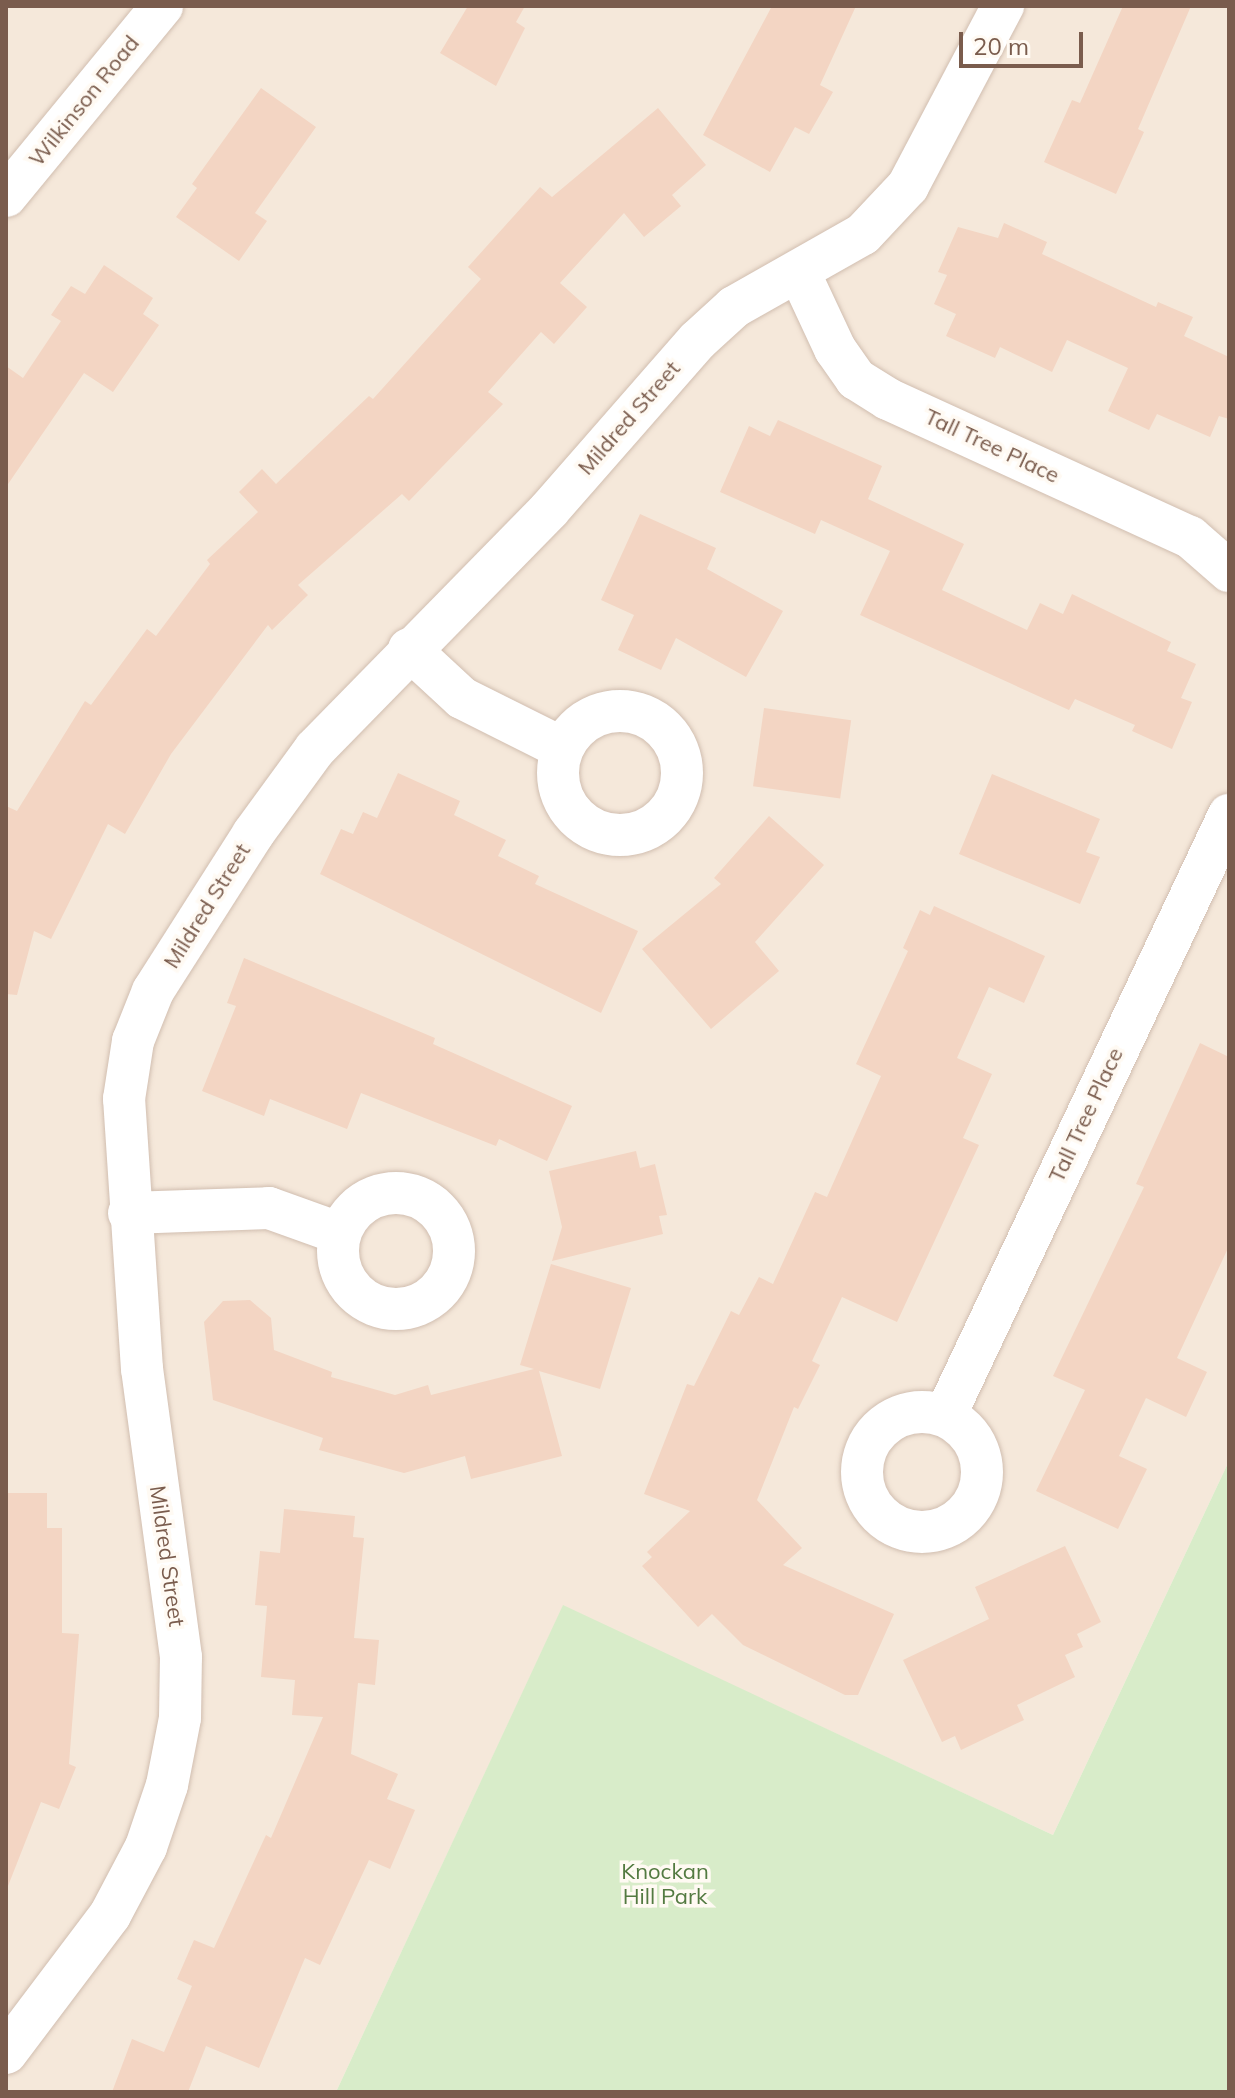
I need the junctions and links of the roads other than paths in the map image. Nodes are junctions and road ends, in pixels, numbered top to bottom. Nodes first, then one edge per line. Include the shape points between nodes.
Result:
1 (162, 6) edge
2 (1003, 6) edge
3 (6, 196) edge
4 (800, 274) junction
5 (1229, 571) edge
6 (409, 649) junction
7 (562, 748) dead end
8 (1229, 815) edge
9 (129, 1213) junction
10 (339, 1233) dead end
11 (945, 1416) dead end
12 (6, 2053) edge

1 - 3 street, Wilkinson Road
2 - 4 street, Mildred Street via 908,186 863,234
4 - 5 street, Tall Tree Place via 835,349 856,379 888,399 1190,537
4 - 6 street, Mildred Street via 734,307 698,340 549,510
6 - 7 street via 462,698
6 - 9 street, Mildred Street via 315,749 253,834 153,991 133,1041 124,1099
8 - 11 street, Tall Tree Place
9 - 10 street via 269,1208
9 - 12 street, Mildred Street via 152,1451 181,1657 180,1718 167,1785 146,1847 110,1915

